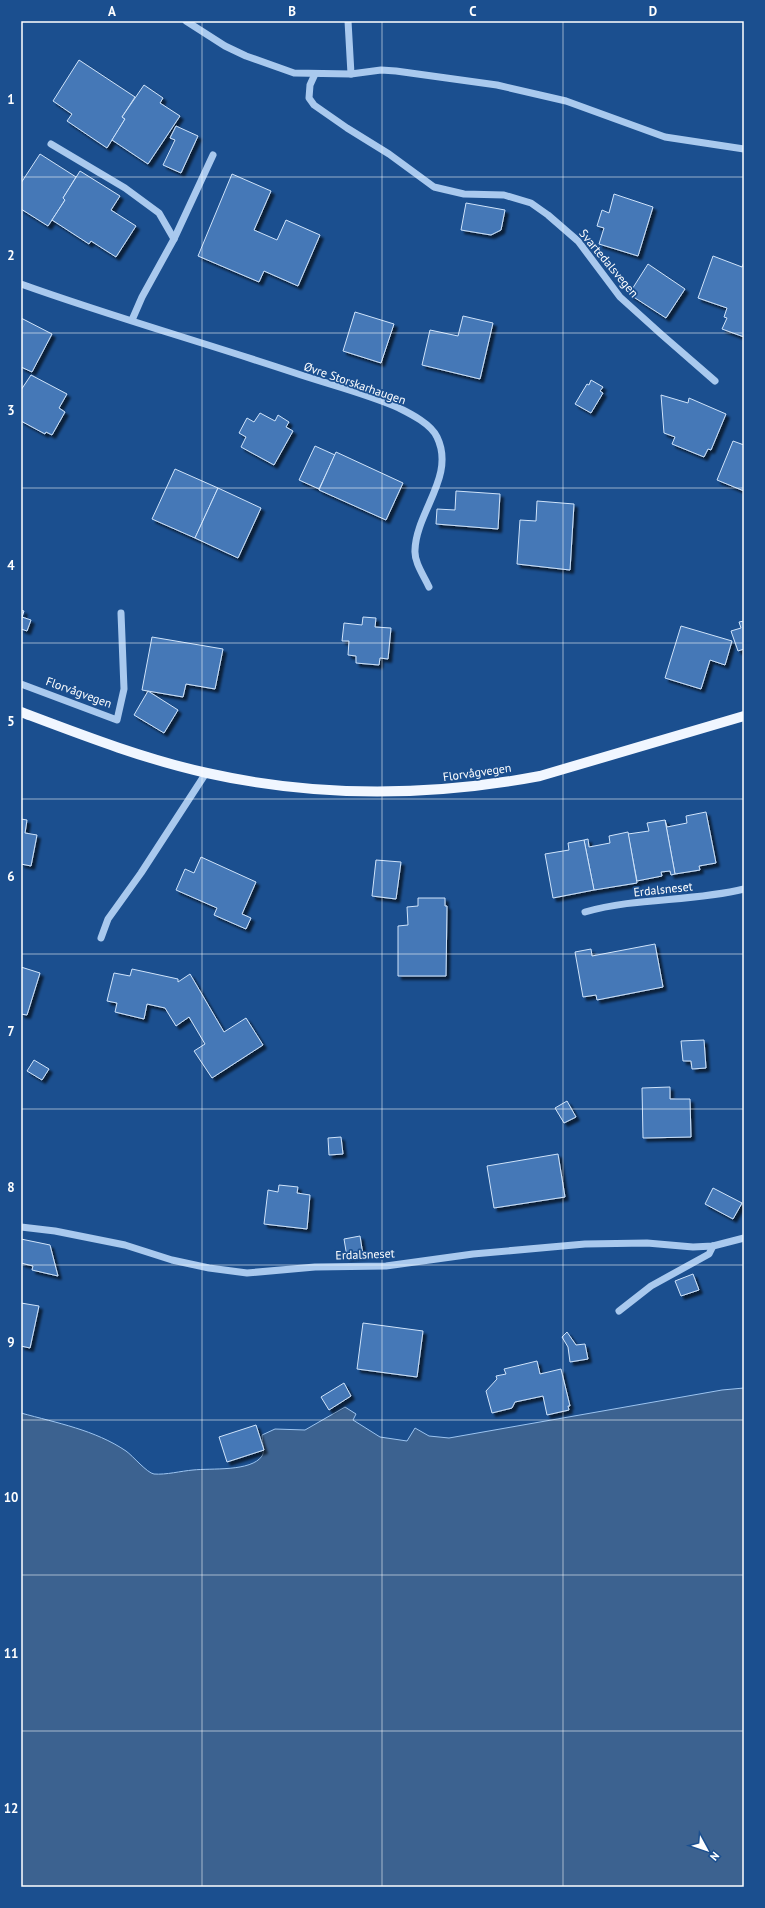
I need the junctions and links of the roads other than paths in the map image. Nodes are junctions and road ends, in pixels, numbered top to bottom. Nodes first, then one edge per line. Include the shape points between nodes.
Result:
1 (186, 21) edge
2 (348, 21) edge
3 (315, 74) junction
4 (351, 74) junction
5 (51, 144) dead end
6 (744, 149) edge
7 (213, 155) dead end
8 (174, 239) junction
9 (21, 284) edge
10 (132, 320) junction
11 (715, 381) dead end
12 (429, 587) dead end
13 (121, 613) dead end
14 (21, 684) edge
15 (21, 712) edge
16 (744, 716) edge
17 (206, 773) junction
18 (744, 889) edge
19 (585, 912) dead end
20 (101, 938) dead end
21 (21, 1227) edge
22 (744, 1238) edge
23 (713, 1246) junction
24 (619, 1311) dead end

1 - 3 street via 246,56 294,73
2 - 4 street
3 - 4 street
3 - 11 street, Svartedalsvegen via 309,98 314,105 389,154 434,188 464,194 504,195 531,203 548,215 578,241 620,297
4 - 6 street via 396,71 497,85 566,101 665,136
5 - 8 street via 125,188 159,213
7 - 8 street
8 - 10 street
9 - 10 street, Øvre Storskarhaugen via 79,305
10 - 12 street, Øvre Storskarhaugen via 398,408 427,426 437,436 443,464 418,531 414,551
13 - 14 street, Florvågvegen via 124,689 117,720
15 - 17 main road, Florvågvegen via 112,746
16 - 17 main road, Florvågvegen via 540,776 440,790 408,793 330,791 288,787
17 - 20 street via 108,919
18 - 19 street, Erdalsneset via 722,894 609,905
21 - 23 street, Erdalsneset via 55,1230 125,1245 172,1260 247,1273 315,1267 386,1266 473,1254 585,1244
22 - 23 street, Erdalsneset
23 - 24 street via 709,1254 652,1286

